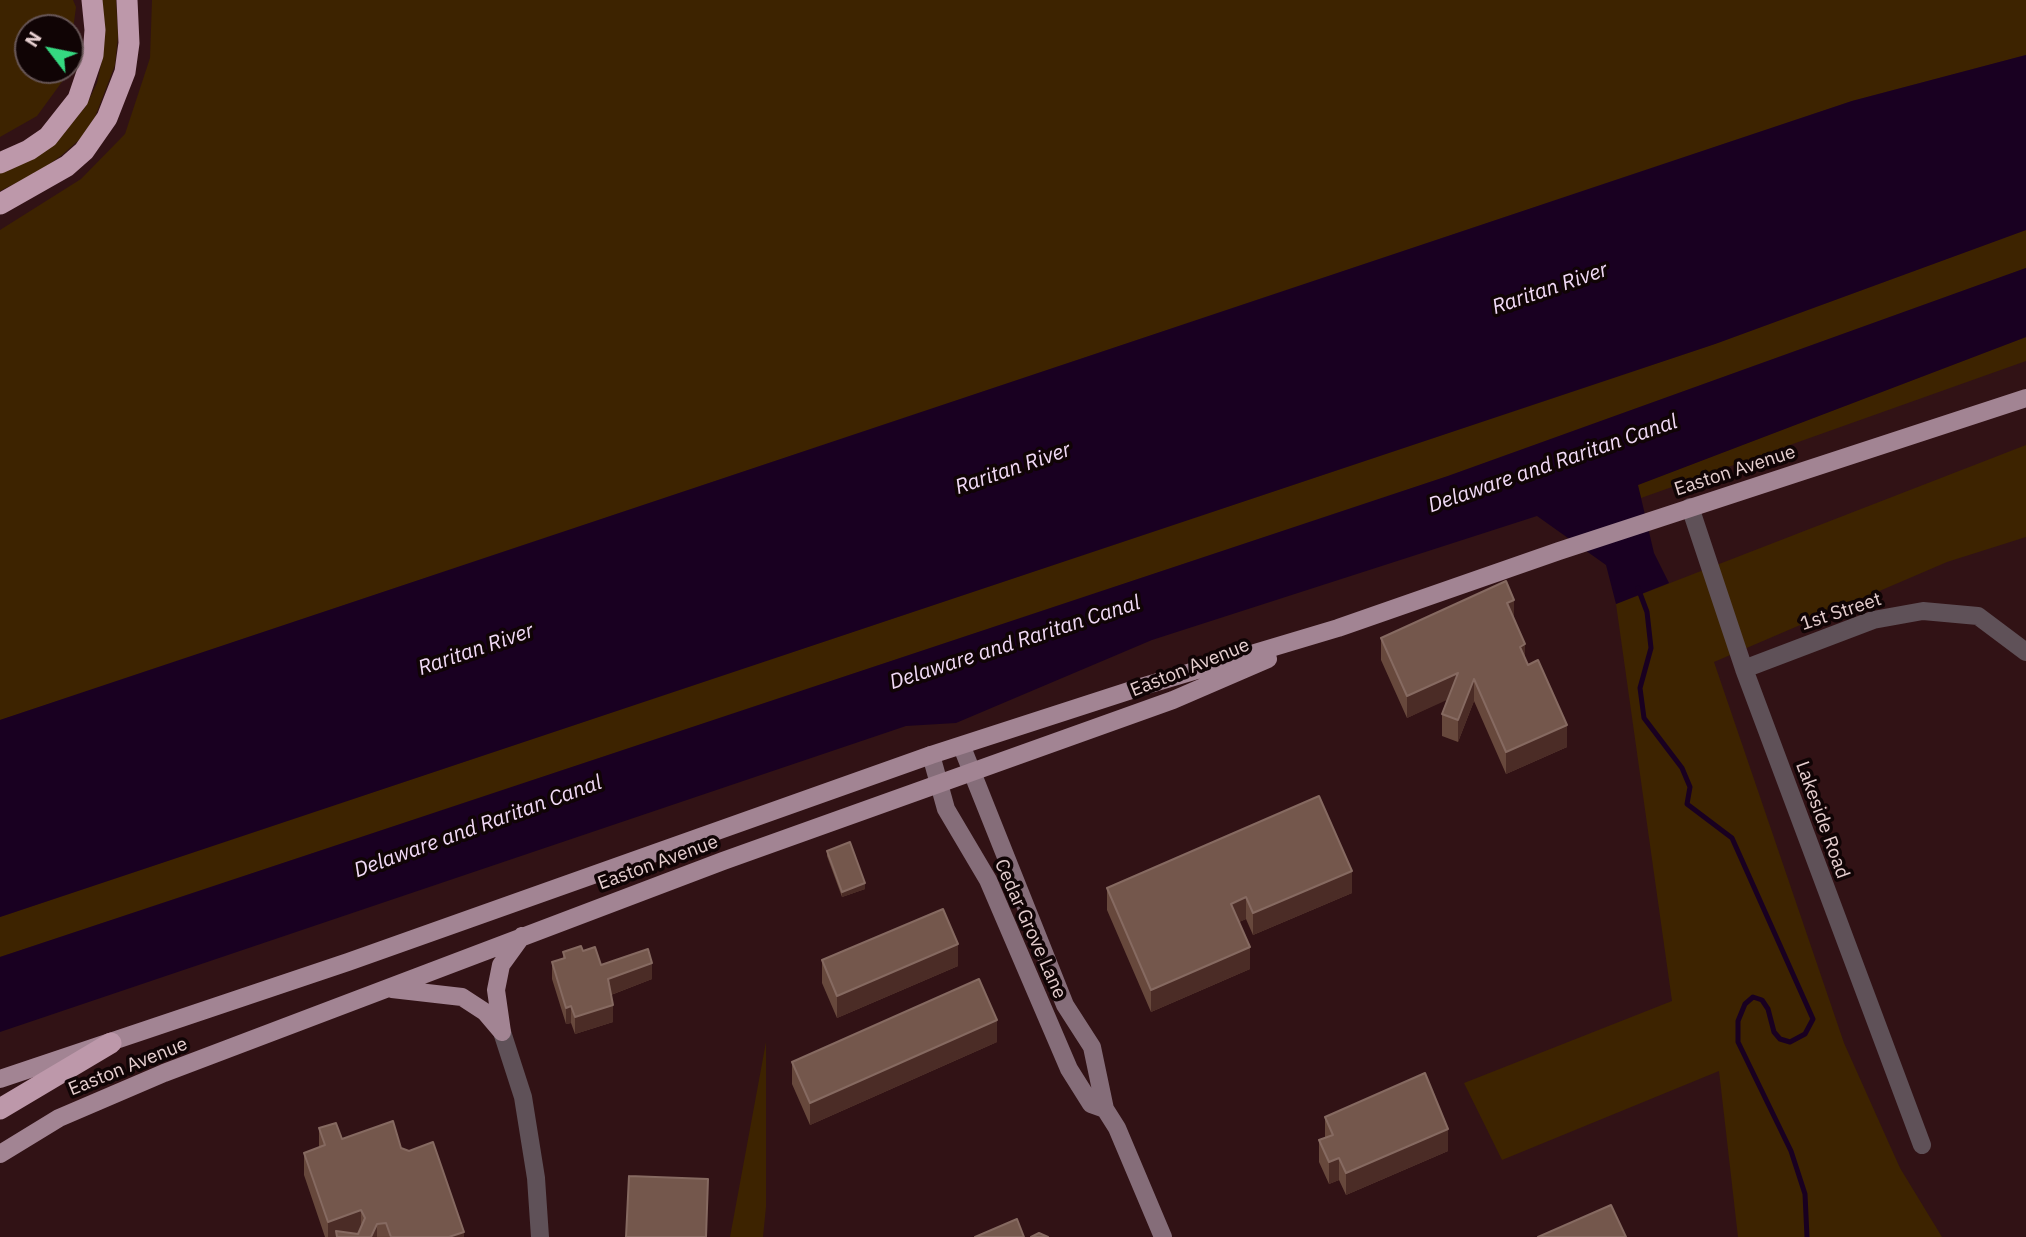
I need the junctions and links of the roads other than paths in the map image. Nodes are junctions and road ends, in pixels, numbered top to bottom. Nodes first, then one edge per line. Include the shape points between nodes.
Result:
1 (92, 0) edge
2 (127, 0) edge
3 (0, 163) edge
4 (0, 204) edge
5 (2026, 398) edge
6 (1689, 507) junction
7 (1338, 628) junction
8 (2026, 652) edge
9 (1744, 669) junction
10 (961, 747) junction
11 (932, 755) junction
12 (971, 773) junction
13 (941, 785) junction
14 (522, 936) junction
15 (385, 988) junction
16 (502, 1032) junction
17 (111, 1043) junction
18 (0, 1079) edge
19 (0, 1109) edge
20 (1105, 1109) junction
21 (1922, 1146) dead end
22 (0, 1154) edge
23 (540, 1237) edge
24 (1163, 1237) edge

1 - 3 highway via 93,55 78,99 48,137
2 - 4 highway via 130,31 125,72 107,118 84,151 66,166
5 - 6 main road, Easton Avenue
6 - 7 main road, Easton Avenue
6 - 9 street, Lakeside Road
7 - 10 main road, Easton Avenue via 1144,685
7 - 12 main road, Easton Avenue via 1173,700
8 - 9 street, 1st Street via 1978,616 1923,611 1872,620
9 - 21 street, Lakeside Road
10 - 11 main road, Easton Avenue
10 - 12 main road, Cedar Grove Lane
11 - 13 main road, Cedar Grove Lane
11 - 17 main road, Easton Avenue
12 - 13 main road, Easton Avenue
12 - 20 main road, Cedar Grove Lane via 1065,1005 1092,1047
13 - 14 main road, Easton Avenue
13 - 20 main road, Cedar Grove Lane via 946,809 988,880 1069,1069 1091,1104
14 - 15 main road, Easton Avenue
14 - 16 main road via 501,965 496,990
15 - 16 main road via 462,997
15 - 22 main road, Easton Avenue via 59,1118
16 - 23 street via 523,1097
17 - 18 main road, Easton Avenue
17 - 19 highway
20 - 24 main road, Cedar Grove Lane

